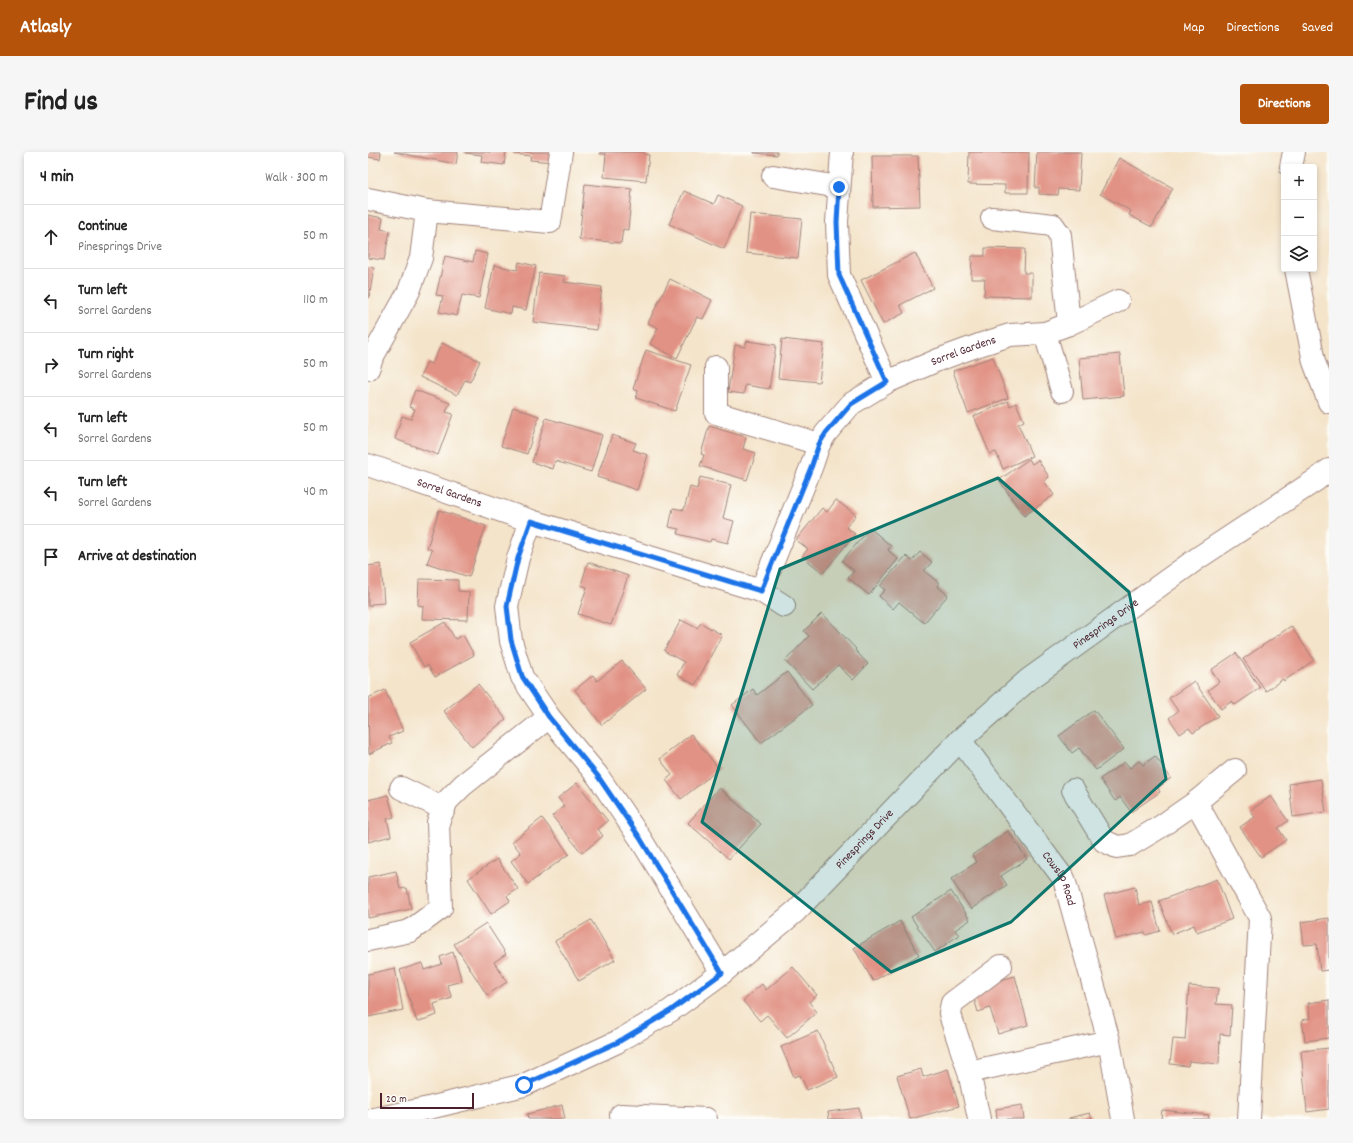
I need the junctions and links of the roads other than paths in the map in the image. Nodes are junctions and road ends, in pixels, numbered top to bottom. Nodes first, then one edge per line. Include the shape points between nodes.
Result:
1 (561, 152) edge
2 (842, 152) edge
3 (1294, 152) edge
4 (1291, 164) edge
5 (773, 176) dead end
6 (839, 187) junction
7 (368, 199) edge
8 (427, 210) junction
9 (992, 218) dead end
10 (1297, 272) edge
11 (1118, 301) dead end
12 (1069, 324) junction
13 (1044, 333) junction
14 (716, 367) dead end
15 (368, 369) edge
16 (887, 382) junction
17 (1062, 391) dead end
18 (1329, 402) edge
19 (819, 444) junction
20 (368, 465) edge
21 (1322, 475) edge
22 (531, 521) junction
23 (761, 591) junction
24 (784, 606) dead end
25 (549, 717) junction
26 (960, 740) junction
27 (1235, 770) dead end
28 (400, 788) dead end
29 (1073, 790) dead end
30 (1196, 802) junction
31 (444, 809) junction
32 (368, 940) edge
33 (1001, 966) dead end
34 (722, 973) junction
35 (1109, 1041) junction
36 (969, 1072) junction
37 (431, 1114) edge
38 (621, 1115) dead end
39 (374, 1119) edge
40 (706, 1119) edge
41 (979, 1119) edge
42 (1123, 1119) edge
43 (1249, 1119) edge

1 - 8 street via 550,222
2 - 6 street
3 - 4 street
5 - 6 street
6 - 16 street via 839,275
7 - 8 street
8 - 15 street via 420,258 409,291
9 - 12 street via 1053,224 1060,235
10 - 18 street via 1314,362
11 - 12 street, Sorrel Gardens
12 - 13 street, Sorrel Gardens
13 - 16 street, Sorrel Gardens via 1004,337 938,360
13 - 17 street
14 - 19 street via 716,413
16 - 19 street, Sorrel Gardens via 851,404
19 - 23 street, Sorrel Gardens
20 - 22 street, Sorrel Gardens
21 - 26 street, Pinesprings Drive via 1028,680
22 - 23 street, Sorrel Gardens
22 - 25 street via 518,558 507,606 511,640 522,676
23 - 24 street
25 - 31 street via 464,785 447,801
25 - 34 street via 597,775 640,838
26 - 34 street, Pinesprings Drive via 796,911
26 - 35 street, Cowslip Road via 1064,879
27 - 30 street
28 - 31 street
29 - 30 street via 1104,841 1117,847 1130,845
30 - 43 street via 1260,918
31 - 32 street via 438,822 441,908 410,931
33 - 36 street via 952,1003 950,1013
34 - 37 street, Pinesprings Drive via 670,1011 618,1042 524,1085
35 - 36 street
35 - 42 street, Cowslip Road
36 - 41 street
37 - 39 street, Pinesprings Drive
38 - 40 street

